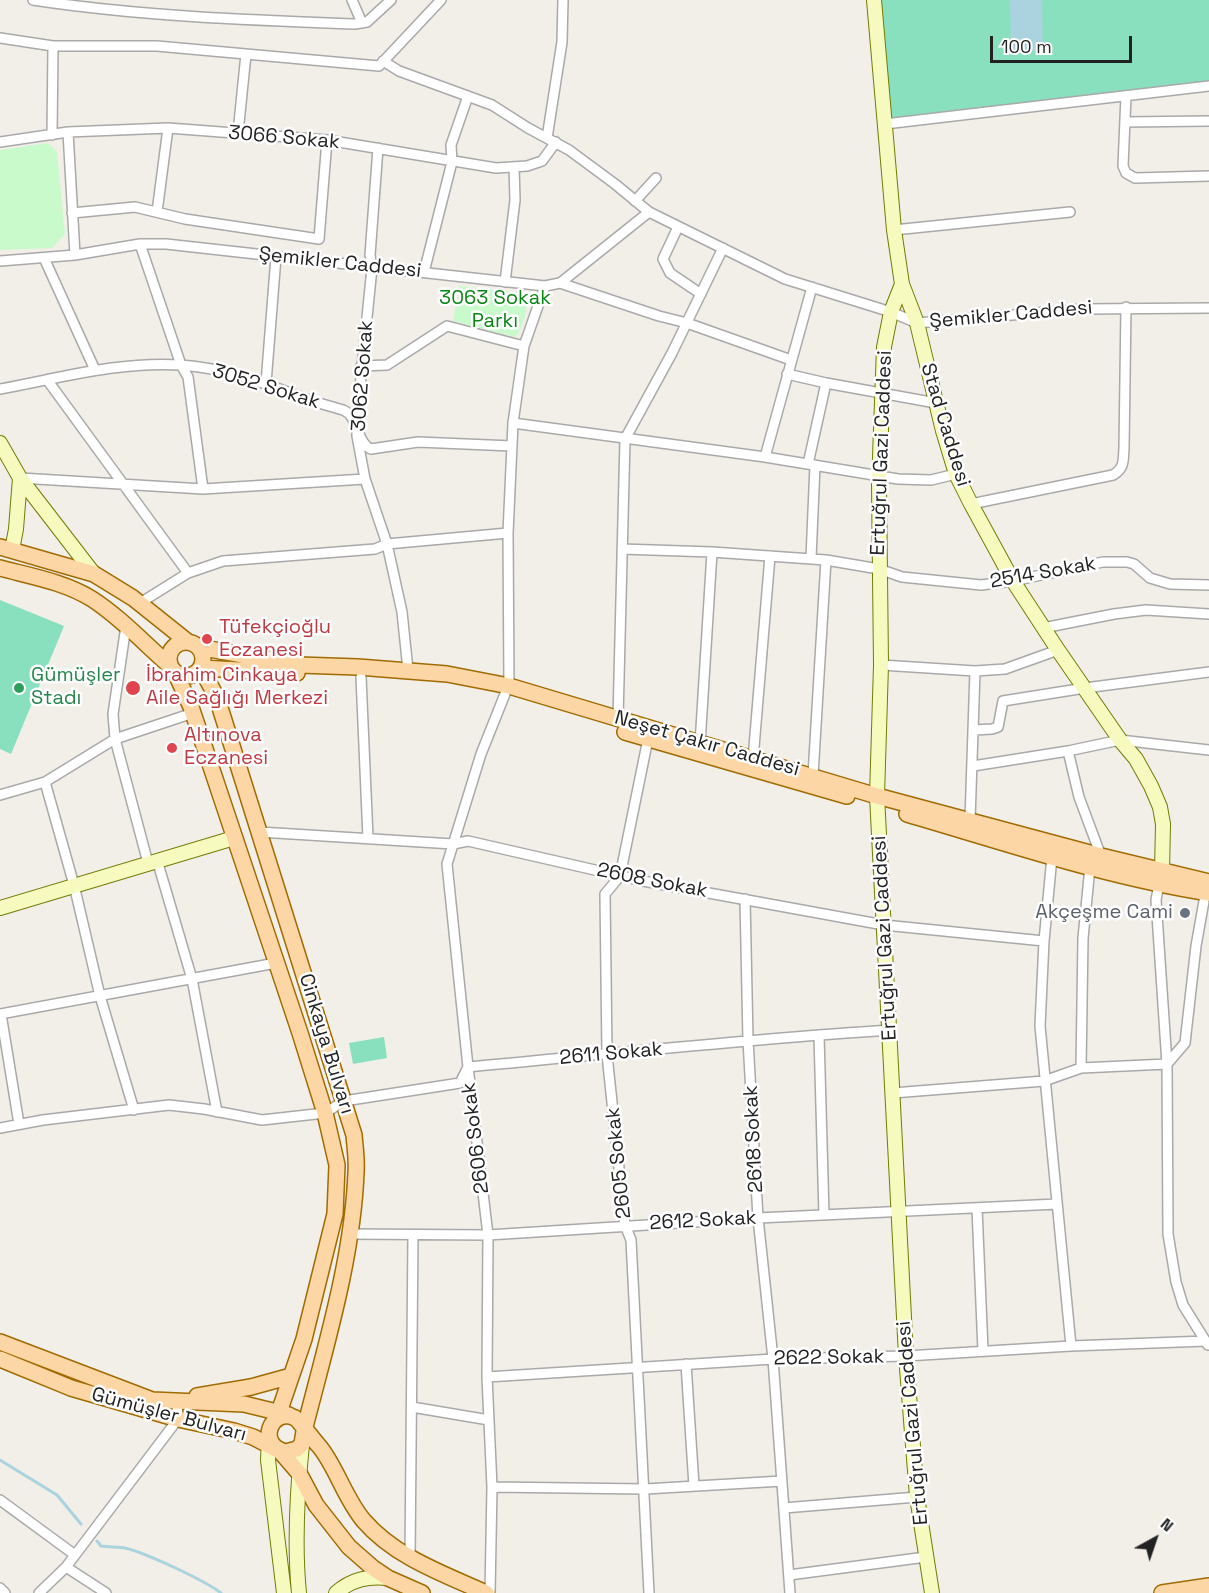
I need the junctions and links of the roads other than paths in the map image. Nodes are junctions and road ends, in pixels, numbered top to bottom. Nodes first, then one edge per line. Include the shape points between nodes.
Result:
1 (33, 0) edge
2 (352, 0) edge
3 (391, 0) edge
4 (441, 0) edge
5 (563, 0) edge
6 (874, 0) edge
7 (362, 23) junction
8 (0, 38) edge
9 (53, 46) junction
10 (246, 54) junction
11 (383, 62) junction
12 (1209, 86) edge
13 (468, 96) junction
14 (1126, 96) junction
15 (1209, 121) edge
16 (1125, 122) junction
17 (885, 123) junction
18 (168, 128) junction
19 (68, 132) junction
20 (238, 133) junction
21 (52, 135) junction
22 (327, 140) junction
23 (551, 140) junction
24 (0, 142) edge
25 (378, 148) junction
26 (452, 162) junction
27 (514, 167) junction
28 (1209, 176) edge
29 (656, 178) dead end
30 (635, 201) junction
31 (157, 212) junction
32 (649, 212) junction
33 (1070, 212) dead end
34 (72, 213) junction
35 (678, 228) junction
36 (894, 230) junction
37 (140, 244) junction
38 (723, 248) junction
39 (75, 255) junction
40 (276, 257) junction
41 (44, 258) junction
42 (0, 261) edge
43 (372, 268) junction
44 (424, 272) junction
45 (506, 282) junction
46 (560, 283) junction
47 (902, 285) junction
48 (545, 286) junction
49 (812, 286) junction
50 (701, 294) junction
51 (1126, 308) junction
52 (1209, 308) edge
53 (891, 312) junction
54 (687, 322) junction
55 (916, 323) junction
56 (524, 346) junction
57 (791, 360) junction
58 (181, 365) junction
59 (361, 366) junction
60 (95, 370) junction
61 (787, 374) junction
62 (48, 381) junction
63 (266, 383) junction
64 (826, 384) junction
65 (0, 389) edge
66 (883, 394) junction
67 (936, 403) junction
68 (513, 423) junction
69 (357, 428) junction
70 (625, 439) junction
71 (0, 443) edge
72 (512, 446) junction
73 (765, 457) junction
74 (812, 464) junction
75 (956, 474) junction
76 (879, 475) junction
77 (20, 478) junction
78 (365, 479) junction
79 (124, 485) junction
80 (203, 489) junction
81 (970, 504) junction
82 (508, 533) junction
83 (387, 544) junction
84 (6, 549) edge
85 (622, 549) junction
86 (712, 552) junction
87 (770, 556) junction
88 (811, 558) junction
89 (826, 560) junction
90 (0, 568) edge
91 (879, 569) junction
92 (188, 573) junction
93 (94, 574) junction
94 (1013, 581) junction
95 (1209, 585) edge
96 (140, 603) junction
97 (1209, 614) edge
98 (126, 626) junction
99 (1043, 628) junction
100 (193, 645) junction
101 (1058, 650) junction
102 (881, 665) junction
103 (201, 668) junction
104 (173, 669) junction
105 (408, 670) junction
106 (975, 671) junction
107 (1209, 672) edge
108 (361, 677) junction
109 (1084, 688) junction
110 (507, 690) junction
111 (193, 713) junction
112 (618, 719) junction
113 (974, 730) junction
114 (115, 739) junction
115 (648, 739) junction
116 (1120, 740) junction
117 (700, 744) junction
118 (1209, 750) edge
119 (1068, 751) junction
120 (753, 759) junction
121 (973, 766) junction
122 (813, 775) junction
123 (45, 782) junction
124 (0, 795) edge
125 (878, 800) junction
126 (970, 820) junction
127 (260, 832) junction
128 (234, 838) junction
129 (368, 838) junction
130 (453, 844) junction
131 (1052, 857) junction
132 (1095, 861) junction
133 (153, 862) junction
134 (620, 876) junction
135 (1161, 877) junction
136 (74, 885) junction
137 (1208, 889) edge
138 (745, 899) junction
139 (0, 908) edge
140 (884, 926) junction
141 (1044, 941) junction
142 (276, 963) junction
143 (192, 979) junction
144 (100, 996) junction
145 (0, 1014) edge
146 (890, 1030) junction
147 (819, 1035) junction
148 (748, 1040) junction
149 (607, 1055) junction
150 (1167, 1064) junction
151 (468, 1067) junction
152 (1081, 1068) junction
153 (1044, 1081) junction
154 (893, 1093) junction
155 (344, 1101) junction
156 (134, 1110) junction
157 (217, 1112) junction
158 (325, 1113) junction
159 (20, 1124) junction
160 (0, 1128) edge
161 (1057, 1204) junction
162 (977, 1208) junction
163 (898, 1212) junction
164 (824, 1215) junction
165 (758, 1218) junction
166 (625, 1225) junction
167 (349, 1234) junction
168 (488, 1234) junction
169 (413, 1235) junction
170 (0, 1342) edge
171 (1208, 1343) edge
172 (1071, 1346) junction
173 (983, 1352) junction
174 (906, 1356) junction
175 (0, 1359) edge
176 (773, 1359) junction
177 (686, 1364) junction
178 (638, 1367) junction
179 (291, 1376) junction
180 (487, 1377) junction
181 (178, 1400) junction
182 (412, 1407) junction
183 (278, 1415) junction
184 (178, 1419) junction
185 (489, 1420) junction
186 (303, 1437) junction
187 (272, 1444) junction
188 (299, 1473) junction
189 (782, 1481) junction
190 (492, 1486) junction
191 (694, 1486) junction
192 (645, 1489) junction
193 (917, 1497) junction
194 (0, 1500) edge
195 (784, 1508) junction
196 (75, 1555) junction
197 (410, 1557) junction
198 (926, 1557) junction
199 (66, 1567) junction
200 (789, 1575) junction
201 (388, 1578) junction
202 (1209, 1586) edge
203 (0, 1588) edge
204 (5, 1593) edge
205 (39, 1593) edge
206 (106, 1593) edge
207 (284, 1593) edge
208 (299, 1593) edge
209 (336, 1593) edge
210 (422, 1593) edge
211 (488, 1593) edge
212 (649, 1593) edge
213 (790, 1593) edge
214 (932, 1593) edge
215 (1162, 1593) edge

1 - 7 street via 254,20
2 - 7 street
3 - 7 street
4 - 11 street
5 - 23 street
6 - 17 street, Stad Caddesi
8 - 9 street
9 - 10 street via 157,46
9 - 21 street
10 - 11 street via 378,66
10 - 20 street
11 - 13 street
12 - 14 street
13 - 23 street via 492,105
13 - 26 street via 451,145
14 - 16 street
14 - 17 street
15 - 16 street
16 - 28 street via 1126,173 1135,178
17 - 36 street, Stad Caddesi
18 - 19 street, 3066 Sokak
18 - 20 street, 3066 Sokak
18 - 31 street
19 - 21 street, 3066 Sokak
19 - 34 street
20 - 22 street, 3066 Sokak
21 - 24 street, 3066 Sokak
22 - 25 street, 3066 Sokak
22 - 31 street via 319,239
23 - 27 street, 3066 Sokak via 542,161
23 - 30 street
25 - 26 street, 3066 Sokak
25 - 43 street, 3062 Sokak
26 - 27 street, 3066 Sokak
26 - 44 street
27 - 45 street via 515,200
29 - 30 street
30 - 32 street
31 - 34 street via 135,207
32 - 35 street, Şemikler Caddesi
32 - 46 street, Şemikler Caddesi
33 - 36 street
34 - 39 street
35 - 38 street, Şemikler Caddesi
35 - 50 street via 663,259 670,273
36 - 47 street, Stad Caddesi
37 - 39 street, Şemikler Caddesi
37 - 40 street, Şemikler Caddesi
37 - 58 street
38 - 49 street, Şemikler Caddesi via 785,279
38 - 50 street
39 - 41 street, Şemikler Caddesi
40 - 43 street, Şemikler Caddesi
40 - 63 street
41 - 42 street, Şemikler Caddesi
41 - 60 street
43 - 44 street, Şemikler Caddesi
43 - 59 street, 3062 Sokak
44 - 45 street, Şemikler Caddesi
45 - 48 street, Şemikler Caddesi
46 - 48 street, Şemikler Caddesi
46 - 54 street
47 - 53 street, Ertuğrul Gazi Caddesi
47 - 55 street, Stad Caddesi
48 - 56 street
49 - 53 street, Şemikler Caddesi
49 - 57 street
50 - 54 street
51 - 52 street, Şemikler Caddesi
51 - 55 street, Şemikler Caddesi
51 - 81 street via 1120,471
53 - 55 street, Şemikler Caddesi
53 - 66 street, Ertuğrul Gazi Caddesi via 884,347
54 - 57 street
54 - 70 street
55 - 67 street, Stad Caddesi
56 - 59 street via 447,326 387,364
56 - 68 street
57 - 61 street
58 - 60 street, 3052 Sokak
58 - 63 street, 3052 Sokak
58 - 80 street via 188,377
59 - 69 street, 3062 Sokak
60 - 62 street, 3052 Sokak
61 - 64 street
61 - 73 street
62 - 65 street, 3052 Sokak
62 - 79 street
63 - 69 street, 3052 Sokak via 346,411
64 - 66 street
64 - 74 street
66 - 67 street
66 - 76 street, Ertuğrul Gazi Caddesi
67 - 75 street, Stad Caddesi
68 - 70 street
68 - 72 street
69 - 72 street, 3052 Sokak via 366,447 371,449 418,442
69 - 78 street, 3062 Sokak
70 - 73 street
70 - 85 street
71 - 77 street
72 - 82 street
73 - 74 street
74 - 76 street
74 - 88 street
75 - 76 street via 931,480
75 - 81 street, Stad Caddesi
76 - 91 street, Ertuğrul Gazi Caddesi
77 - 79 street
77 - 84 street via 16,529
77 - 93 street
78 - 80 street
78 - 83 street, 3062 Sokak
79 - 80 street
79 - 92 street
81 - 94 street, Stad Caddesi
82 - 83 street
82 - 110 street
83 - 92 street via 375,549 223,561
83 - 105 street, 3062 Sokak via 402,612
84 - 93 main road
85 - 86 street, 2514 Sokak
85 - 112 street
86 - 87 street, 2514 Sokak
86 - 117 street
87 - 88 street, 2514 Sokak
87 - 120 street
88 - 89 street, 2514 Sokak
89 - 91 street, 2514 Sokak
89 - 122 street
90 - 98 main road, Cinkaya Bulvarı via 68,587 90,598
91 - 94 street, 2514 Sokak via 902,577 981,585
91 - 102 street, Ertuğrul Gazi Caddesi
92 - 96 street
93 - 96 main road
94 - 95 street, 2514 Sokak via 1103,562 1127,562 1150,578 1170,584
94 - 99 street, Stad Caddesi
96 - 100 main road
97 - 99 street via 1146,610
98 - 104 main road, Cinkaya Bulvarı
98 - 114 street via 113,714
99 - 101 street, Stad Caddesi
100 - 103 main road via 203,657
100 - 104 main road via 172,648 169,653
100 - 105 main road, Neşet Çakır Caddesi via 299,665
101 - 106 street via 1005,669
101 - 109 street, Stad Caddesi
102 - 106 street
102 - 125 street, Ertuğrul Gazi Caddesi
103 - 104 main road via 190,676
103 - 108 main road, Neşet Çakır Caddesi
103 - 127 main road, Cinkaya Bulvarı via 217,698
104 - 111 main road, Cinkaya Bulvarı
105 - 110 main road, Neşet Çakır Caddesi via 447,674
106 - 113 street
107 - 109 street
108 - 110 main road, Neşet Çakır Caddesi
108 - 129 street
109 - 113 street via 1003,701 998,727
109 - 116 street, Stad Caddesi
110 - 112 main road, Neşet Çakır Caddesi
110 - 115 main road, Neşet Çakır Caddesi
110 - 130 street, 2606 Sokak via 481,754
111 - 114 street
111 - 128 main road, Cinkaya Bulvarı
112 - 117 main road, Neşet Çakır Caddesi
113 - 121 street
114 - 123 street
114 - 133 street
115 - 125 main road, Neşet Çakır Caddesi
115 - 134 street, 2605 Sokak
116 - 118 street
116 - 119 street
116 - 135 street, Stad Caddesi via 1136,759 1160,807 1164,838
117 - 120 main road, Neşet Çakır Caddesi
119 - 121 street
119 - 132 street
120 - 122 main road, Neşet Çakır Caddesi
121 - 126 street
122 - 125 main road, Neşet Çakır Caddesi
123 - 124 street
123 - 136 street
125 - 126 main road, Neşet Çakır Caddesi
125 - 131 main road, Neşet Çakır Caddesi
125 - 140 street, Ertuğrul Gazi Caddesi
126 - 132 main road, Neşet Çakır Caddesi
127 - 129 street, 2608 Sokak
127 - 155 main road, Cinkaya Bulvarı
128 - 133 street
128 - 142 main road, Cinkaya Bulvarı
129 - 130 street, 2608 Sokak
130 - 134 street, 2608 Sokak via 468,841
130 - 151 street, 2606 Sokak via 447,864
131 - 132 main road, Neşet Çakır Caddesi
131 - 141 street
132 - 135 main road, Neşet Çakır Caddesi
132 - 152 street via 1083,938
133 - 136 street
133 - 143 street
134 - 138 street, 2608 Sokak
134 - 149 street, 2605 Sokak via 605,894
135 - 137 main road, Neşet Çakır Caddesi
135 - 150 street via 1156,900
136 - 139 street
136 - 144 street
137 - 150 street via 1196,946 1185,1043
138 - 140 street, 2608 Sokak
138 - 148 street, 2618 Sokak
140 - 141 street, 2608 Sokak
140 - 146 street, Ertuğrul Gazi Caddesi
141 - 153 street via 1040,1026
142 - 143 street
142 - 158 main road, Cinkaya Bulvarı
143 - 144 street
143 - 157 street
144 - 145 street
144 - 156 street
145 - 159 street
146 - 147 street, 2611 Sokak
146 - 154 street, Ertuğrul Gazi Caddesi
147 - 148 street, 2611 Sokak
147 - 164 street
148 - 149 street, 2611 Sokak
148 - 165 street, 2618 Sokak
149 - 151 street, 2611 Sokak
149 - 166 street, 2605 Sokak
150 - 152 street
150 - 171 street via 1168,1234 1183,1305
151 - 155 street via 460,1083
151 - 168 street, 2606 Sokak
152 - 153 street
153 - 154 street
153 - 161 street
154 - 163 street, Ertuğrul Gazi Caddesi
155 - 158 street
155 - 167 main road, Cinkaya Bulvarı via 354,1135 356,1169
156 - 157 street via 169,1106
156 - 159 street
157 - 158 street via 262,1120
158 - 179 main road, Cinkaya Bulvarı via 337,1165 335,1214
159 - 160 street
161 - 162 street, 2612 Sokak
161 - 172 street
162 - 163 street, 2612 Sokak
162 - 173 street
163 - 164 street, 2612 Sokak
163 - 174 street, Ertuğrul Gazi Caddesi
164 - 165 street, 2612 Sokak
165 - 166 street, 2612 Sokak
165 - 176 street, 2618 Sokak
166 - 168 street, 2612 Sokak
166 - 178 street, 2605 Sokak via 631,1240
167 - 169 street, 2612 Sokak
167 - 186 main road, Cinkaya Bulvarı
168 - 169 street, 2612 Sokak
168 - 180 street, 2606 Sokak
169 - 182 street
170 - 181 main road, Gümüşler Bulvarı via 152,1400
171 - 172 street, 2622 Sokak
172 - 173 street, 2622 Sokak
173 - 174 street, 2622 Sokak
174 - 176 street, 2622 Sokak
174 - 193 street, Ertuğrul Gazi Caddesi
175 - 184 main road, Gümüşler Bulvarı via 71,1388
176 - 177 street, 2622 Sokak
176 - 189 street, 2618 Sokak
177 - 178 street, 2622 Sokak
177 - 191 street
178 - 180 street, 2622 Sokak
178 - 192 street, 2605 Sokak
179 - 181 main road
179 - 183 main road, Cinkaya Bulvarı
180 - 185 street, 2606 Sokak
181 - 183 main road, Gümüşler Bulvarı via 244,1404
181 - 184 street
182 - 185 street
182 - 197 street
183 - 186 main road, Gümüşler Bulvarı via 301,1423
183 - 187 main road via 269,1430
184 - 187 main road, Gümüşler Bulvarı
184 - 196 street
185 - 190 street, 2606 Sokak
186 - 187 main road via 292,1452
186 - 188 street
186 - 197 main road via 321,1448 364,1521
187 - 188 main road, Gümüşler Bulvarı
187 - 207 street
188 - 201 main road, Gümüşler Bulvarı via 316,1505 349,1547
188 - 208 street via 295,1557
189 - 191 street
189 - 195 street, 2618 Sokak
190 - 192 street
190 - 211 street, 2606 Sokak
191 - 192 street
192 - 212 street, 2605 Sokak
193 - 195 street
193 - 198 street, Ertuğrul Gazi Caddesi
194 - 196 street
195 - 200 street, 2618 Sokak
196 - 199 street
197 - 211 main road
198 - 200 street
198 - 214 street, Ertuğrul Gazi Caddesi
199 - 205 street
199 - 206 street
200 - 213 street, 2618 Sokak
201 - 209 street via 370,1576
201 - 210 main road, Gümüşler Bulvarı
202 - 215 main road
203 - 204 street

